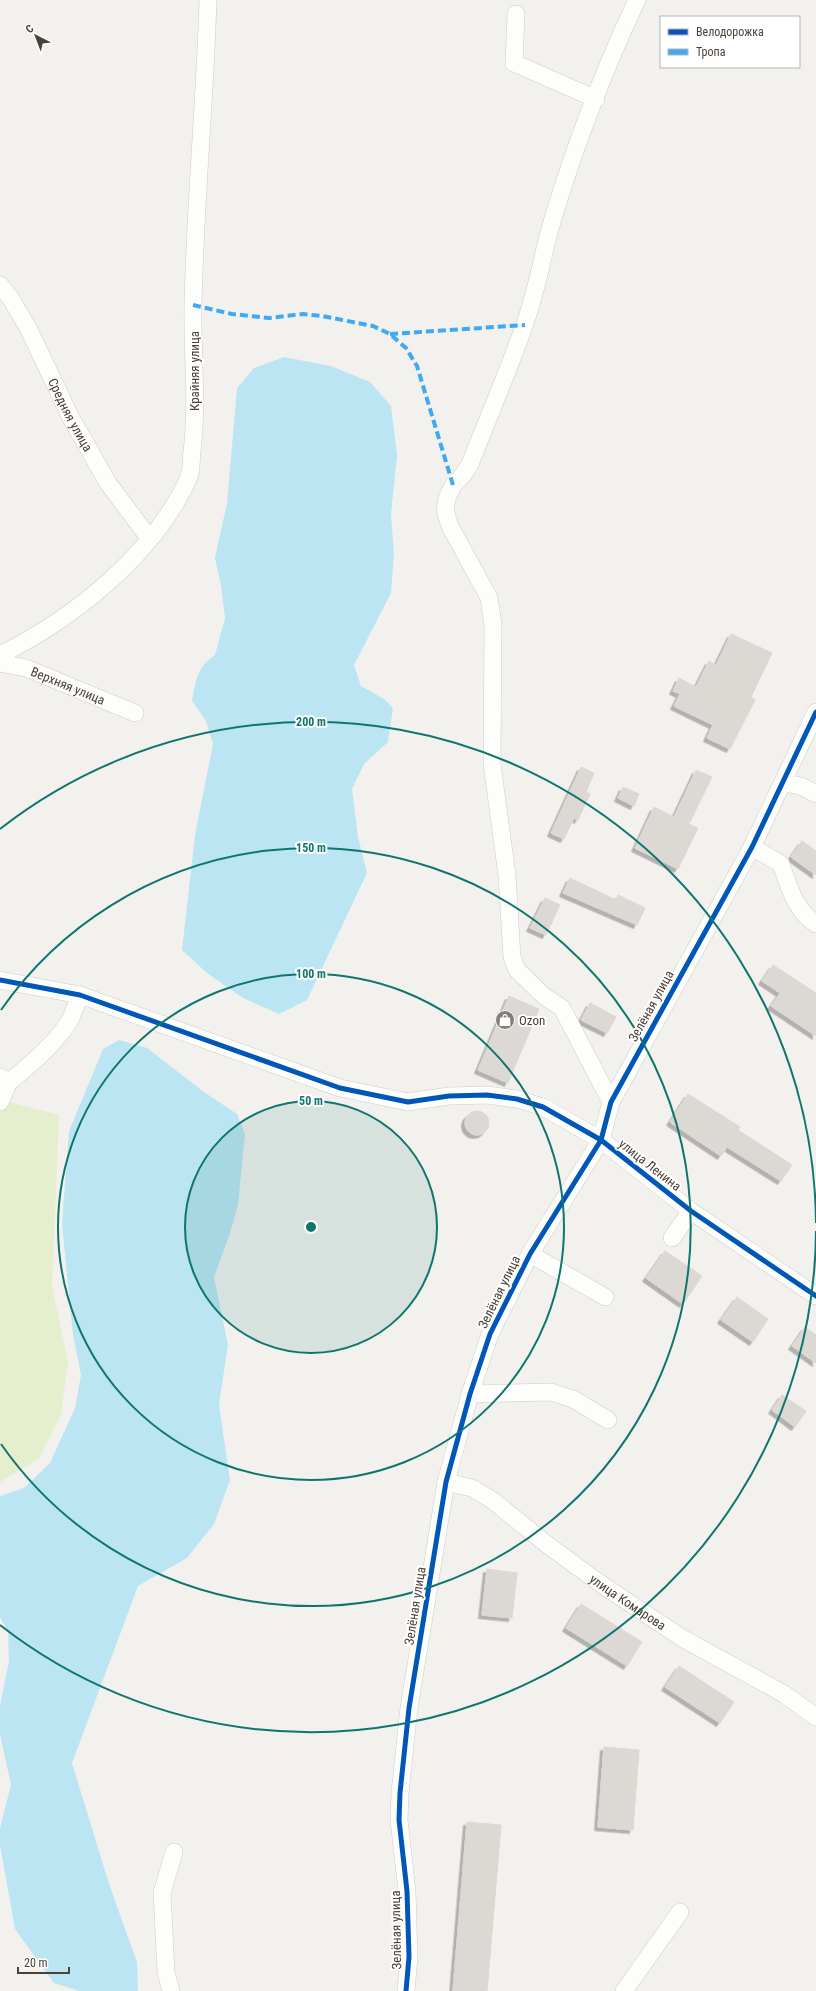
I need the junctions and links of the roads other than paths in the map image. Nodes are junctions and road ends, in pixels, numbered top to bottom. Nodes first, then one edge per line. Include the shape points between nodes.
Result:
1 (208, 0) edge
2 (637, 0) edge
3 (516, 14) dead end
4 (596, 99) junction
5 (0, 285) edge
6 (149, 538) junction
7 (0, 655) edge
8 (0, 663) edge
9 (816, 712) edge
10 (135, 713) dead end
11 (784, 783) junction
12 (816, 794) edge
13 (752, 847) junction
14 (816, 924) edge
15 (0, 980) edge
16 (80, 995) junction
17 (4, 1079) edge
18 (0, 1102) edge
19 (611, 1102) junction
20 (601, 1140) junction
21 (691, 1211) junction
22 (672, 1238) dead end
23 (530, 1254) junction
24 (816, 1296) edge
25 (604, 1297) dead end
26 (470, 1394) junction
27 (608, 1420) dead end
28 (446, 1482) junction
29 (816, 1717) edge
30 (174, 1852) dead end
31 (680, 1912) dead end
32 (171, 1991) edge
33 (406, 1991) edge
34 (624, 1991) edge

1 - 6 street, Крайняя улица via 193,305 193,444 190,474 174,507
2 - 4 street
3 - 4 street via 514,63
4 - 19 street via 573,155 554,214 542,268 525,325 470,464 453,485 445,510 450,526 478,574 490,604 493,625 492,764 507,875 512,957 517,970 544,996 562,1008
5 - 6 street, Средняя улица via 28,328 71,418 108,483
6 - 7 street, Крайняя улица via 125,566 73,612 30,640
8 - 10 street, Верхняя улица via 26,668
9 - 11 street, Зелёная улица
11 - 12 street via 801,786
11 - 13 street, Зелёная улица
13 - 14 street via 781,864 792,898
13 - 19 street, Зелёная улица
15 - 16 street, улица Ленина
16 - 17 street via 70,1019 36,1060
16 - 20 street, улица Ленина via 340,1088 408,1102 449,1096 487,1095 517,1099 543,1107
17 - 18 street
19 - 20 street, Зелёная улица
20 - 21 street, улица Ленина
20 - 23 street, Зелёная улица
21 - 22 street
21 - 24 street, улица Ленина
23 - 25 street
23 - 26 street, Зелёная улица via 490,1334
26 - 27 street via 551,1392 573,1399
26 - 28 street, Зелёная улица
28 - 29 street, улица Комарова via 472,1488 492,1500 601,1584 682,1638 784,1694
28 - 33 street, Зелёная улица via 409,1708 400,1793 399,1820 407,1891 409,1957
30 - 32 street via 162,1894 166,1972
31 - 34 street

